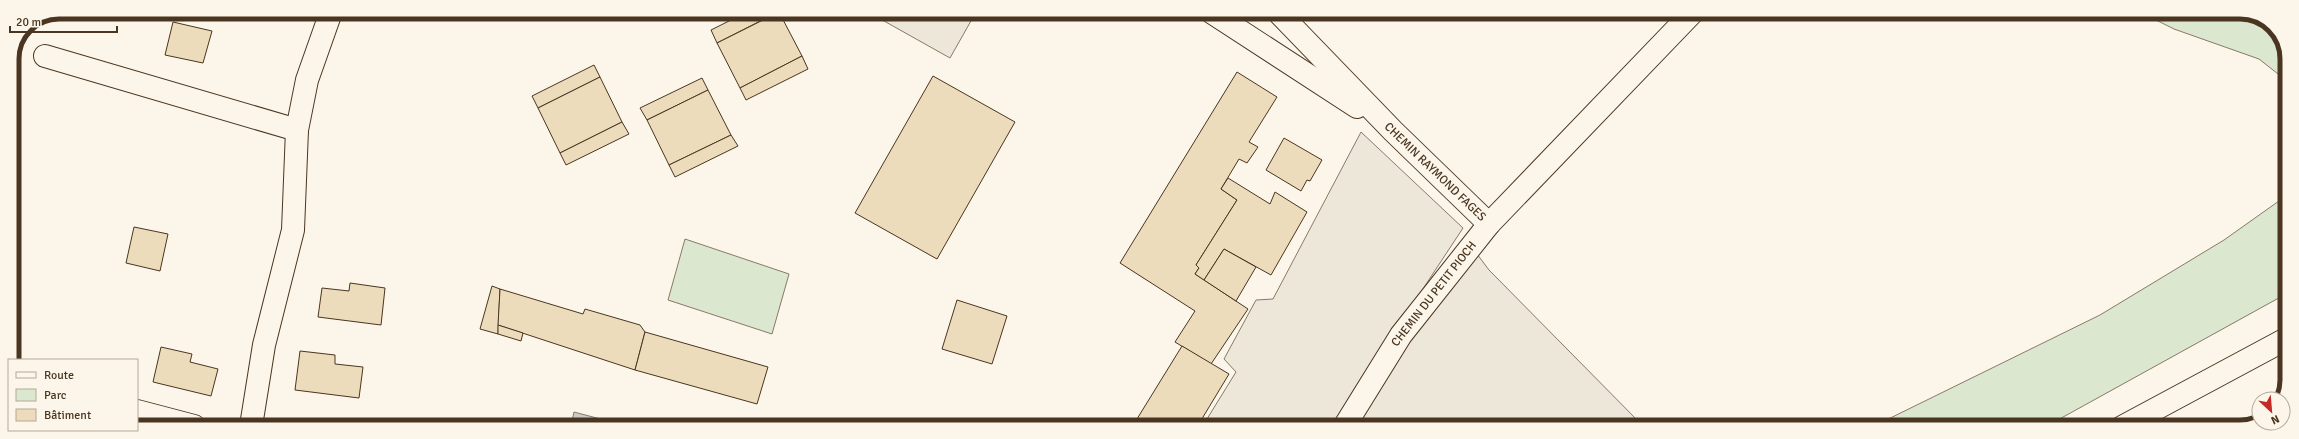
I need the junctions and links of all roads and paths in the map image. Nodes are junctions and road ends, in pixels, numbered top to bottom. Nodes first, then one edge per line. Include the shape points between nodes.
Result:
1 (329, 19) edge
2 (1222, 19) edge
3 (1285, 19) edge
4 (1686, 19) edge
5 (45, 56) dead end
6 (297, 130) junction
7 (1393, 131) junction
8 (1489, 224) junction
9 (2280, 342) edge
10 (138, 411) edge
11 (171, 420) edge
12 (252, 420) edge
13 (1348, 420) edge
14 (2135, 420) edge

1 - 6 main road via 307,80
2 - 7 main road
3 - 7 main road, CHEMIN RAYMOND FAGES
4 - 8 main road, CHEMIN RAYMOND FAGES
5 - 6 main road
6 - 12 main road via 293,230 264,345
7 - 8 main road, CHEMIN RAYMOND FAGES
8 - 13 main road, CHEMIN DU PETIT PIOCH via 1401,335
9 - 14 main road
10 - 11 main road

